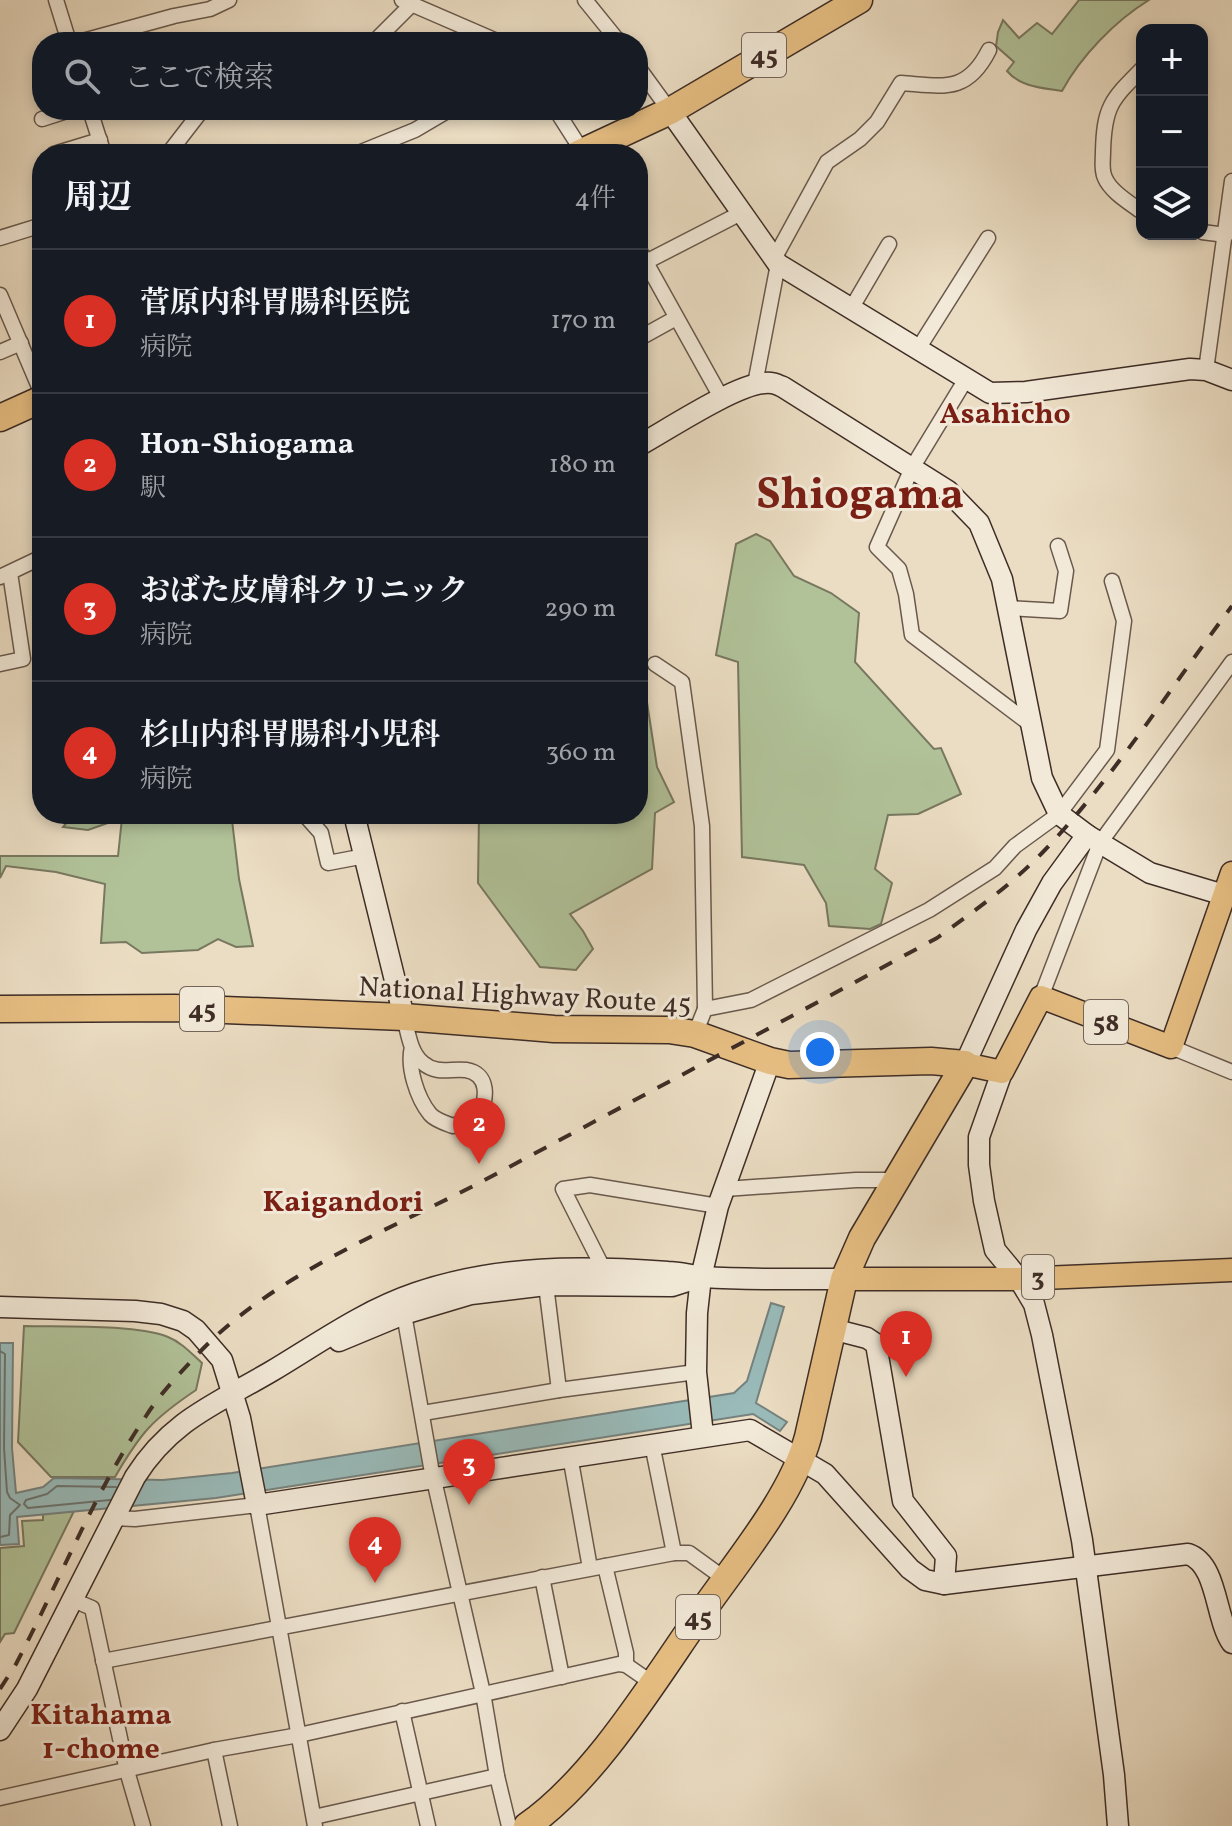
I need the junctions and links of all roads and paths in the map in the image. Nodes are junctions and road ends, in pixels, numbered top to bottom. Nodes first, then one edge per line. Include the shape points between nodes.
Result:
1 (56, 0) edge
2 (229, 0) edge
3 (437, 0) edge
4 (585, 0) edge
5 (859, 0) edge
6 (407, 2) edge
7 (442, 17) junction
8 (66, 32) edge
9 (116, 32) edge
10 (382, 32) edge
11 (476, 32) edge
12 (611, 32) edge
13 (989, 50) dead end
14 (1136, 75) edge
15 (648, 81) edge
16 (670, 111) junction
17 (93, 120) edge
18 (196, 120) edge
19 (432, 120) edge
20 (562, 120) edge
21 (101, 144) edge
22 (181, 144) edge
23 (381, 144) edge
24 (577, 144) edge
25 (601, 144) edge
26 (1232, 181) edge
27 (1136, 207) edge
28 (741, 213) junction
29 (32, 228) edge
30 (1208, 233) edge
31 (1226, 235) junction
32 (0, 238) edge
33 (988, 238) dead end
34 (889, 244) dead end
35 (648, 261) edge
36 (776, 261) junction
37 (648, 274) edge
38 (0, 295) edge
39 (851, 309) junction
40 (676, 318) junction
41 (648, 333) edge
42 (21, 343) junction
43 (918, 349) junction
44 (0, 352) edge
45 (1206, 370) junction
46 (32, 371) edge
47 (966, 379) junction
48 (1232, 380) edge
49 (755, 384) junction
50 (722, 399) junction
51 (32, 401) edge
52 (0, 418) edge
53 (648, 440) edge
54 (912, 468) junction
55 (1058, 546) dead end
56 (32, 562) edge
57 (5, 575) edge
58 (1112, 581) dead end
59 (1007, 608) junction
60 (1232, 662) edge
61 (0, 664) edge
62 (655, 664) dead end
63 (1030, 724) junction
64 (1059, 814) junction
65 (313, 824) edge
66 (357, 824) edge
67 (1093, 839) junction
68 (365, 856) junction
69 (1232, 873) edge
70 (1224, 895) junction
71 (1041, 997) junction
72 (0, 1009) edge
73 (705, 1009) junction
74 (404, 1017) junction
75 (695, 1034) junction
76 (412, 1047) junction
77 (1171, 1047) junction
78 (770, 1061) junction
79 (965, 1064) junction
80 (1002, 1072) junction
81 (1232, 1072) edge
82 (897, 1180) junction
83 (722, 1198) junction
84 (603, 1268) junction
85 (1232, 1270) edge
86 (701, 1277) junction
87 (844, 1279) junction
88 (1019, 1279) junction
89 (546, 1285) junction
90 (0, 1307) edge
91 (404, 1314) junction
92 (832, 1329) junction
93 (307, 1350) junction
94 (696, 1372) junction
95 (559, 1390) junction
96 (233, 1394) junction
97 (423, 1413) junction
98 (702, 1430) junction
99 (652, 1444) junction
100 (570, 1456) junction
101 (802, 1458) junction
102 (433, 1473) junction
103 (255, 1499) junction
104 (115, 1514) junction
105 (674, 1553) junction
106 (598, 1567) junction
107 (1085, 1567) junction
108 (542, 1577) junction
109 (725, 1579) junction
110 (944, 1584) junction
111 (458, 1593) junction
112 (73, 1600) junction
113 (279, 1630) junction
114 (1232, 1643) edge
115 (103, 1661) junction
116 (626, 1665) junction
117 (562, 1677) junction
118 (652, 1683) junction
119 (483, 1693) junction
120 (402, 1711) junction
121 (0, 1730) edge
122 (299, 1735) junction
123 (214, 1750) junction
124 (127, 1771) junction
125 (497, 1776) junction
126 (421, 1792) junction
127 (0, 1798) edge
128 (314, 1822) edge
129 (143, 1826) edge
130 (230, 1826) edge
131 (428, 1826) edge
132 (509, 1826) edge
133 (527, 1826) edge
134 (1118, 1826) edge

1 - 8 street
2 - 9 street
3 - 7 street
4 - 12 street
5 - 16 highway, 45
6 - 7 street
6 - 10 street
7 - 11 street
13 - 36 street via 979,70 957,85 901,83 877,122 827,162
14 - 27 street via 1107,113 1102,164 1105,178
15 - 16 street
16 - 25 highway, 45
16 - 28 street
17 - 21 street
18 - 22 street
19 - 23 street
20 - 24 street
26 - 31 street
28 - 35 street
28 - 36 street
29 - 32 street
30 - 31 street
31 - 45 street
33 - 43 street
34 - 39 street
36 - 39 street
36 - 49 street
37 - 40 street
38 - 42 street
39 - 43 street
40 - 41 street
40 - 50 street
42 - 44 street
42 - 46 street
43 - 47 street
45 - 47 street via 998,395
45 - 48 street
47 - 54 street
49 - 50 street
49 - 54 street via 783,387
50 - 53 street
51 - 52 highway
54 - 59 street via 948,491 979,523 1002,579
54 - 63 street via 877,547 899,569 912,635
55 - 59 street via 1066,571 1060,611
56 - 57 street
57 - 61 street via 23,659
58 - 64 street via 1124,621 1107,750
59 - 63 street
60 - 67 street
62 - 73 street via 682,682 694,762 702,824
63 - 64 street via 1042,778
64 - 67 street
64 - 73 street via 995,868 929,910 751,1000
65 - 68 street via 321,833 328,863
66 - 68 street
67 - 70 street via 1150,873
67 - 71 street
67 - 79 street via 1052,883
68 - 74 street
69 - 70 main road
70 - 77 main road
71 - 77 main road, 58
71 - 80 main road
72 - 74 highway, National Highway Route 45 / 45 via 175,1008
73 - 75 street
74 - 75 highway, National Highway Route 45 / 45
74 - 76 street
75 - 78 highway, National Highway Route 45 / 45
76 - 76 street via 436,1070 466,1070 480,1076 486,1089 479,1116 453,1126 432,1117 409,1058
77 - 81 street
78 - 79 highway, National Highway Route 45 / 45
78 - 83 street
79 - 80 main road
79 - 82 highway, 45
80 - 88 street via 983,1120 979,1165 995,1250
82 - 83 street via 856,1180
82 - 87 highway, 45
83 - 84 street via 590,1185 563,1189
83 - 86 street
84 - 86 street
84 - 93 street via 468,1277 363,1315
85 - 88 main road, 3
86 - 87 street
86 - 89 street via 672,1286
86 - 94 street
87 - 88 main road, 3
87 - 92 highway, 45
88 - 107 street via 1034,1304 1042,1335
89 - 91 street via 471,1294
89 - 95 street
90 - 96 street via 135,1311 183,1321 220,1356
91 - 93 street
91 - 97 street
92 - 101 highway, 45
92 - 110 street via 876,1344 903,1501 946,1556
93 - 96 street
94 - 95 street
94 - 98 street
95 - 97 street
96 - 103 street
96 - 104 street via 191,1416 157,1446
97 - 102 street
98 - 99 street
98 - 101 street via 750,1430
99 - 100 street
99 - 105 street
100 - 102 street
100 - 106 street
101 - 109 highway, 45
101 - 110 street via 825,1474 910,1569 925,1580
102 - 103 street
102 - 111 street
103 - 104 street via 135,1519
103 - 113 street
104 - 112 street
105 - 106 street
105 - 109 street via 689,1553
106 - 108 street
106 - 116 street
107 - 110 street
107 - 114 street via 1188,1554 1198,1558
107 - 134 street
108 - 111 street
108 - 117 street
109 - 118 highway, 45
111 - 113 street
111 - 119 street
112 - 115 street via 92,1608
112 - 121 street
113 - 115 street
113 - 122 street
115 - 124 street
116 - 117 street
116 - 118 street
117 - 119 street
118 - 133 highway, 45 via 569,1791
119 - 120 street
119 - 125 street
120 - 122 street
120 - 126 street
122 - 123 street
122 - 128 street
123 - 124 street
123 - 130 street
124 - 127 street
124 - 129 street
125 - 126 street
125 - 132 street
126 - 128 street
126 - 131 street

